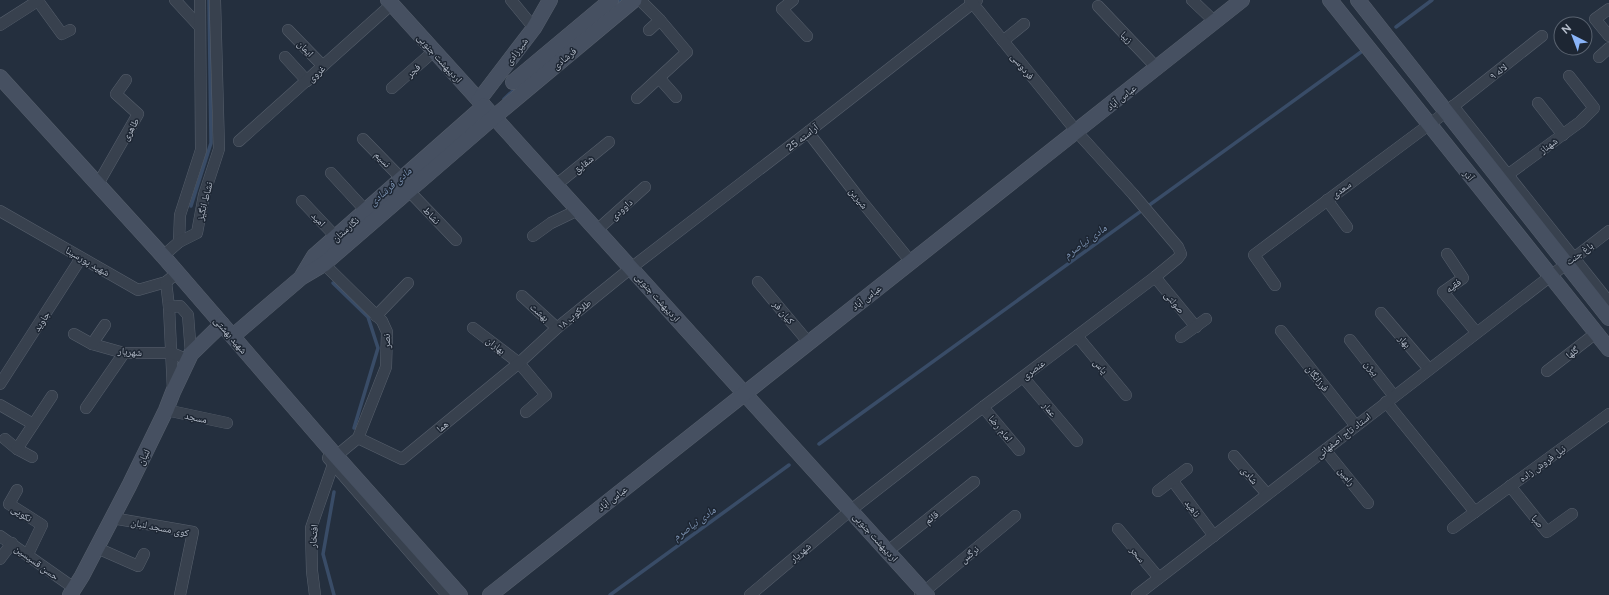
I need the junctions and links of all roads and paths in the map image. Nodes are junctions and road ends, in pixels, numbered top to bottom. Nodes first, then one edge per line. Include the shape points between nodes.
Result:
1 (39, 0) edge
2 (175, 0) edge
3 (200, 0) edge
4 (215, 0) edge
5 (511, 0) edge
6 (611, 0) edge
7 (634, 0) edge
8 (640, 0) edge
9 (793, 0) edge
10 (1192, 0) edge
11 (1242, 0) edge
12 (1330, 0) edge
13 (1358, 0) edge
14 (548, 1) edge
15 (973, 1) edge
16 (390, 2) edge
17 (1098, 6) dead end
18 (1609, 9) edge
19 (660, 20) junction
20 (1215, 22) junction
21 (1024, 24) dead end
22 (0, 25) edge
23 (199, 26) junction
24 (534, 28) junction
25 (70, 30) dead end
26 (288, 30) dead end
27 (648, 30) dead end
28 (807, 36) dead end
29 (1542, 36) dead end
30 (1609, 36) edge
31 (1003, 41) junction
32 (1396, 46) junction
33 (1609, 48) edge
34 (434, 51) junction
35 (285, 57) dead end
36 (1599, 57) dead end
37 (1378, 60) junction
38 (323, 66) junction
39 (1157, 68) junction
40 (1569, 76) dead end
41 (0, 77) edge
42 (660, 79) junction
43 (126, 80) dead end
44 (307, 81) junction
45 (513, 82) dead end
46 (0, 87) edge
47 (392, 88) dead end
48 (676, 97) dead end
49 (637, 98) dead end
50 (1538, 103) dead end
51 (486, 108) junction
52 (1449, 109) junction
53 (1429, 125) junction
54 (808, 132) junction
55 (1077, 132) junction
56 (1563, 135) junction
57 (363, 139) dead end
58 (239, 141) dead end
59 (609, 142) dead end
60 (331, 173) dead end
61 (1504, 178) junction
62 (98, 184) junction
63 (406, 185) junction
64 (556, 185) junction
65 (645, 188) dead end
66 (1327, 200) junction
67 (302, 201) dead end
68 (578, 210) junction
69 (0, 211) edge
70 (366, 211) junction
71 (1347, 227) dead end
72 (597, 230) junction
73 (1609, 231) edge
74 (533, 236) dead end
75 (336, 237) junction
76 (456, 240) dead end
77 (179, 242) junction
78 (1447, 254) dead end
79 (163, 256) junction
80 (81, 258) junction
81 (1570, 260) junction
82 (911, 262) junction
83 (324, 264) junction
84 (631, 268) junction
85 (1550, 276) junction
86 (172, 277) junction
87 (302, 277) junction
88 (1155, 278) junction
89 (758, 282) dead end
90 (408, 283) dead end
91 (1275, 285) dead end
92 (522, 296) dead end
93 (1609, 302) edge
94 (169, 307) junction
95 (1381, 314) dead end
96 (376, 316) junction
97 (1609, 318) edge
98 (1206, 319) dead end
99 (105, 325) dead end
100 (220, 326) junction
101 (1196, 326) junction
102 (473, 328) dead end
103 (557, 328) junction
104 (1281, 331) dead end
105 (1476, 332) junction
106 (1596, 333) junction
107 (74, 334) dead end
108 (232, 336) junction
109 (1077, 336) junction
110 (1181, 337) dead end
111 (1350, 340) dead end
112 (809, 342) junction
113 (92, 344) junction
114 (1609, 349) edge
115 (124, 353) junction
116 (172, 353) junction
117 (190, 357) junction
118 (519, 363) junction
119 (1429, 369) junction
120 (1547, 372) dead end
121 (1023, 377) junction
122 (0, 384) edge
123 (172, 392) junction
124 (745, 394) junction
125 (1126, 395) dead end
126 (52, 396) dead end
127 (1390, 399) junction
128 (0, 405) edge
129 (983, 406) junction
130 (86, 408) dead end
131 (166, 410) junction
132 (526, 412) dead end
133 (1609, 414) edge
134 (227, 423) dead end
135 (33, 424) junction
136 (1356, 426) junction
137 (358, 438) junction
138 (5, 439) dead end
139 (1077, 441) dead end
140 (17, 449) junction
141 (1019, 450) dead end
142 (1325, 450) junction
143 (1234, 456) dead end
144 (32, 457) dead end
145 (335, 460) junction
146 (1187, 469) dead end
147 (1172, 480) junction
148 (974, 482) dead end
149 (1510, 486) junction
150 (17, 490) dead end
151 (1158, 491) dead end
152 (1267, 494) junction
153 (1368, 503) dead end
154 (851, 510) junction
155 (1475, 512) junction
156 (1572, 514) dead end
157 (1014, 516) dead end
158 (112, 518) junction
159 (1453, 528) dead end
160 (1118, 529) dead end
161 (0, 536) edge
162 (1214, 536) junction
163 (12, 543) junction
164 (97, 548) junction
165 (888, 551) junction
166 (28, 554) junction
167 (144, 554) dead end
168 (0, 560) edge
169 (1159, 578) junction
170 (72, 592) edge
171 (924, 594) edge
172 (180, 595) edge
173 (315, 595) edge
174 (447, 595) edge
175 (460, 595) edge
176 (490, 595) edge
177 (750, 595) edge
178 (1137, 595) edge

1 - 22 street
1 - 25 street via 62,34
2 - 23 street
3 - 23 street, نشاط انگیز
4 - 77 street, نشاط انگیز via 219,149 204,195 197,233
5 - 24 street
6 - 45 main road, فرشادی
7 - 51 main road, فرشادی
8 - 19 street
9 - 28 street via 782,9
10 - 20 street
11 - 20 main road, عباس آباد
12 - 37 main road, آذر
13 - 32 main road
14 - 24 main road, شیرزادی
15 - 31 street, فردوسی
15 - 54 street, آراسته 25
16 - 34 main road, اردیبهشت جنوبی
16 - 38 street, غروی
17 - 39 street, زیبا
18 - 30 street via 1595,20
19 - 27 street
19 - 42 street via 687,52
20 - 39 main road, عباس آباد
21 - 31 street
23 - 77 street, نشاط انگیز via 202,150 180,215
24 - 51 main road, شیرزادی
26 - 38 street, ایمان
29 - 52 street, ۹ لاله
31 - 55 street, فردوسی
32 - 37 main road
32 - 52 main road
33 - 36 street
34 - 47 street, فجر
34 - 51 main road, اردیبهشت جنوبی
35 - 44 street
37 - 53 main road, آذر
38 - 44 street, غروی
39 - 55 main road, عباس آباد
40 - 56 street, شهناز via 1594,108
41 - 62 main road, شهید بهشتی
42 - 48 street
42 - 49 street
43 - 62 street, طاهری via 116,94 138,114
44 - 58 street, غروی
46 - 86 street, شهید بهشتی
50 - 56 street
51 - 63 main road, نگارستان
51 - 64 main road, اردیبهشت جنوبی
52 - 53 street, ۹ لاله
52 - 61 main road
53 - 66 street, سعدی
53 - 85 main road, آذر
54 - 82 street, شیرین
54 - 84 street, آراسته 25
55 - 82 main road, عباس آباد
55 - 88 street, عنصری via 1178,247 1181,254
56 - 61 street, شهناز
57 - 63 street, نسیم
59 - 64 street, شقایق
60 - 70 street
61 - 81 main road
62 - 79 main road, شهید بهشتی
63 - 70 main road, نگارستان
63 - 76 street, نشاط
63 - 83 main road, نگارستان
64 - 68 main road, اردیبهشت جنوبی
65 - 72 street, داوودی
66 - 71 street
66 - 91 street, سعدی via 1254,255
67 - 75 street, امید
68 - 72 main road, اردیبهشت جنوبی
68 - 74 street via 551,222
69 - 80 street, شهید پورسینا
70 - 75 main road, نگارستان
72 - 84 main road, اردیبهشت جنوبی
73 - 81 street, باغ جنت
75 - 87 main road, نگارستان via 314,256
77 - 79 street
78 - 105 street, فقیه via 1463,278 1443,292
79 - 86 main road, شهید بهشتی
80 - 86 street, شهید پورسینا via 138,290
80 - 122 street, جاوید
81 - 85 street, باغ جنت
81 - 93 street
81 - 97 main road
82 - 112 main road, عباس آباد
83 - 87 main road, نگارستان
83 - 96 street, نصر
84 - 103 street, طلاکوب ۱۸
84 - 124 main road, اردیبهشت جنوبی
85 - 105 street, استاد تاج اصفهانی
85 - 106 main road, آذر
86 - 94 street
86 - 100 main road, شهید بهشتی
87 - 108 main road, نگارستان
88 - 101 street, صولتی
88 - 109 street, عنصری
89 - 112 street, کیان فر
90 - 96 street
92 - 103 street, بهشت
94 - 116 street
94 - 117 street via 180,306 188,315
95 - 119 street, بهار
96 - 137 street, نصر via 382,321 387,332 386,367
98 - 101 street
99 - 113 street
100 - 108 main road, شهید بهشتی
100 - 117 main road, لنبان
100 - 145 street, شهید بهشتی
101 - 110 street
102 - 118 street, بهاران
103 - 118 street, طلاکوب ۱۸
104 - 136 street, فرزانگان
105 - 119 street, استاد تاج اصفهانی
106 - 114 main road, آذر
106 - 120 street, گلها
107 - 113 street, شهریار
108 - 145 main road, شهید بهشتی
109 - 121 street, عنصری
109 - 125 street, یاس
111 - 127 street, بیژن
112 - 124 main road, عباس آباد
113 - 115 street, شهریار
115 - 116 street, شهریار
115 - 130 street
116 - 117 street, شهریار
116 - 123 street
117 - 123 main road, لنبان
118 - 132 street via 546,395
118 - 137 street, هما via 402,459
119 - 127 street, استاد تاج اصفهانی
121 - 129 street, عنصری
121 - 139 street, عمار
123 - 131 main road, لنبان
124 - 154 main road, اردیبهشت جنوبی
124 - 176 main road, عباس آباد
126 - 135 street
127 - 136 street, استاد تاج اصفهانی
127 - 155 street
128 - 135 street
129 - 141 street, امام رضا
129 - 154 street, عنصری
131 - 134 street, مسجد
131 - 158 main road, لنبان
133 - 149 street, نیل فروش زاده
135 - 140 street
136 - 142 street, استاد تاج اصفهانی
137 - 145 street
138 - 140 street
140 - 144 street
142 - 152 street, استاد تاج اصفهانی
142 - 153 street, رامین
143 - 152 street, شادی
145 - 173 street, افتخار via 311,528
145 - 174 street, شهید بهشتی
145 - 175 main road, شهید بهشتی
146 - 147 street
147 - 151 street
147 - 162 street, ناهید
148 - 165 street, قائم
149 - 155 street, نیل فروش زاده
149 - 156 street, صبا via 1547,532
150 - 166 street, نکویی via 9,504 42,525
152 - 162 street, استاد تاج اصفهانی
154 - 165 main road, اردیبهشت جنوبی
154 - 177 street, شهریار
155 - 159 street, نیل فروش زاده
157 - 171 street, نرگس
158 - 164 main road, لنبان
158 - 172 street, کوی مسجد لنبان via 193,532
160 - 169 street, سحر
161 - 163 street, حسن قسیسین
162 - 169 street, استاد تاج اصفهانی
163 - 166 street, حسن قسیسین
163 - 168 street
164 - 167 street via 138,566
164 - 170 main road, لنبان
165 - 171 main road, اردیبهشت جنوبی
166 - 170 street, حسن قسیسین
169 - 178 street, استاد تاج اصفهانی

